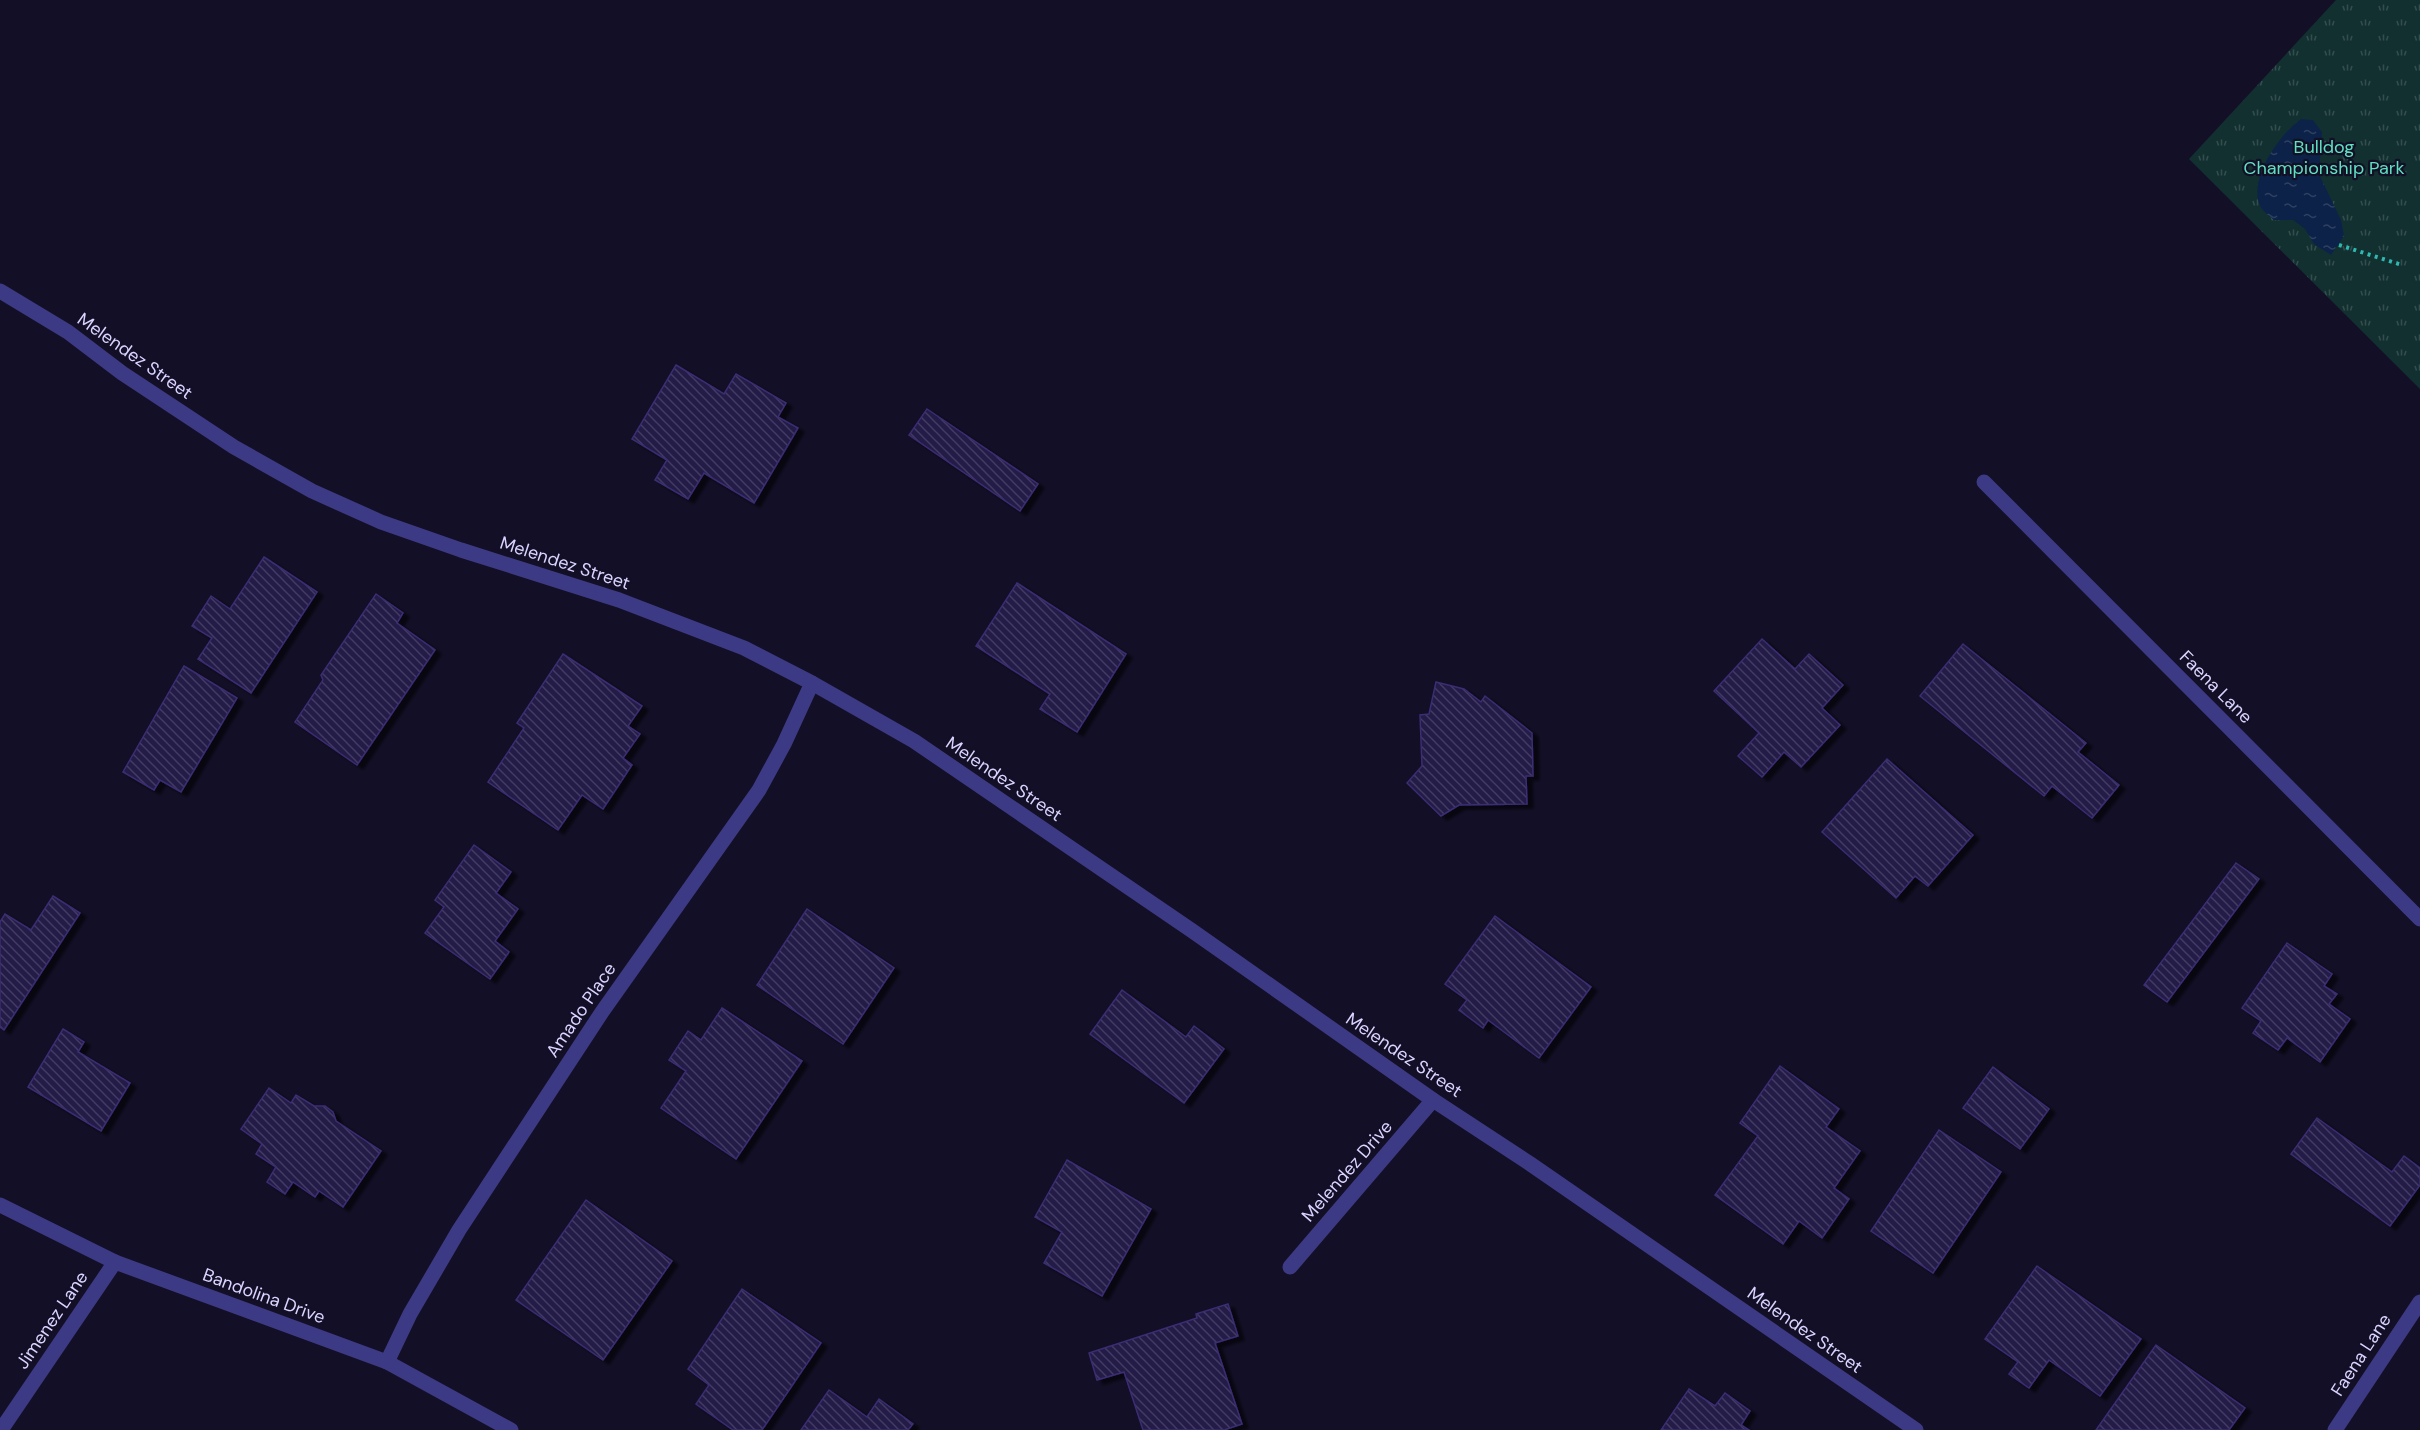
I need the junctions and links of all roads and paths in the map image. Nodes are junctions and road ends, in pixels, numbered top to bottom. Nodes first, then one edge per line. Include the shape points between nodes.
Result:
1 (2339, 245) dead end
2 (2402, 265) dead end
3 (0, 291) edge
4 (1984, 482) dead end
5 (812, 683) junction
6 (2420, 920) edge
7 (1433, 1100) junction
8 (0, 1205) edge
9 (115, 1262) junction
10 (1290, 1267) dead end
11 (2420, 1302) edge
12 (387, 1362) junction
13 (1, 1430) edge
14 (511, 1430) edge
15 (1916, 1430) edge
16 (2336, 1430) edge

1 - 2 path
3 - 5 street, Melendez Street via 68,332 234,447 312,491 461,550 619,600 744,648
4 - 6 street, Faena Lane
5 - 7 street, Melendez Street via 914,741
5 - 12 street, Amado Place via 759,790 602,1011 459,1230
7 - 10 street, Melendez Drive
7 - 15 street, Melendez Street
8 - 9 street, Bandolina Drive
9 - 12 street, Bandolina Drive
9 - 13 street, Jimenez Lane
11 - 16 street, Faena Lane
12 - 14 street, Bandolina Drive

